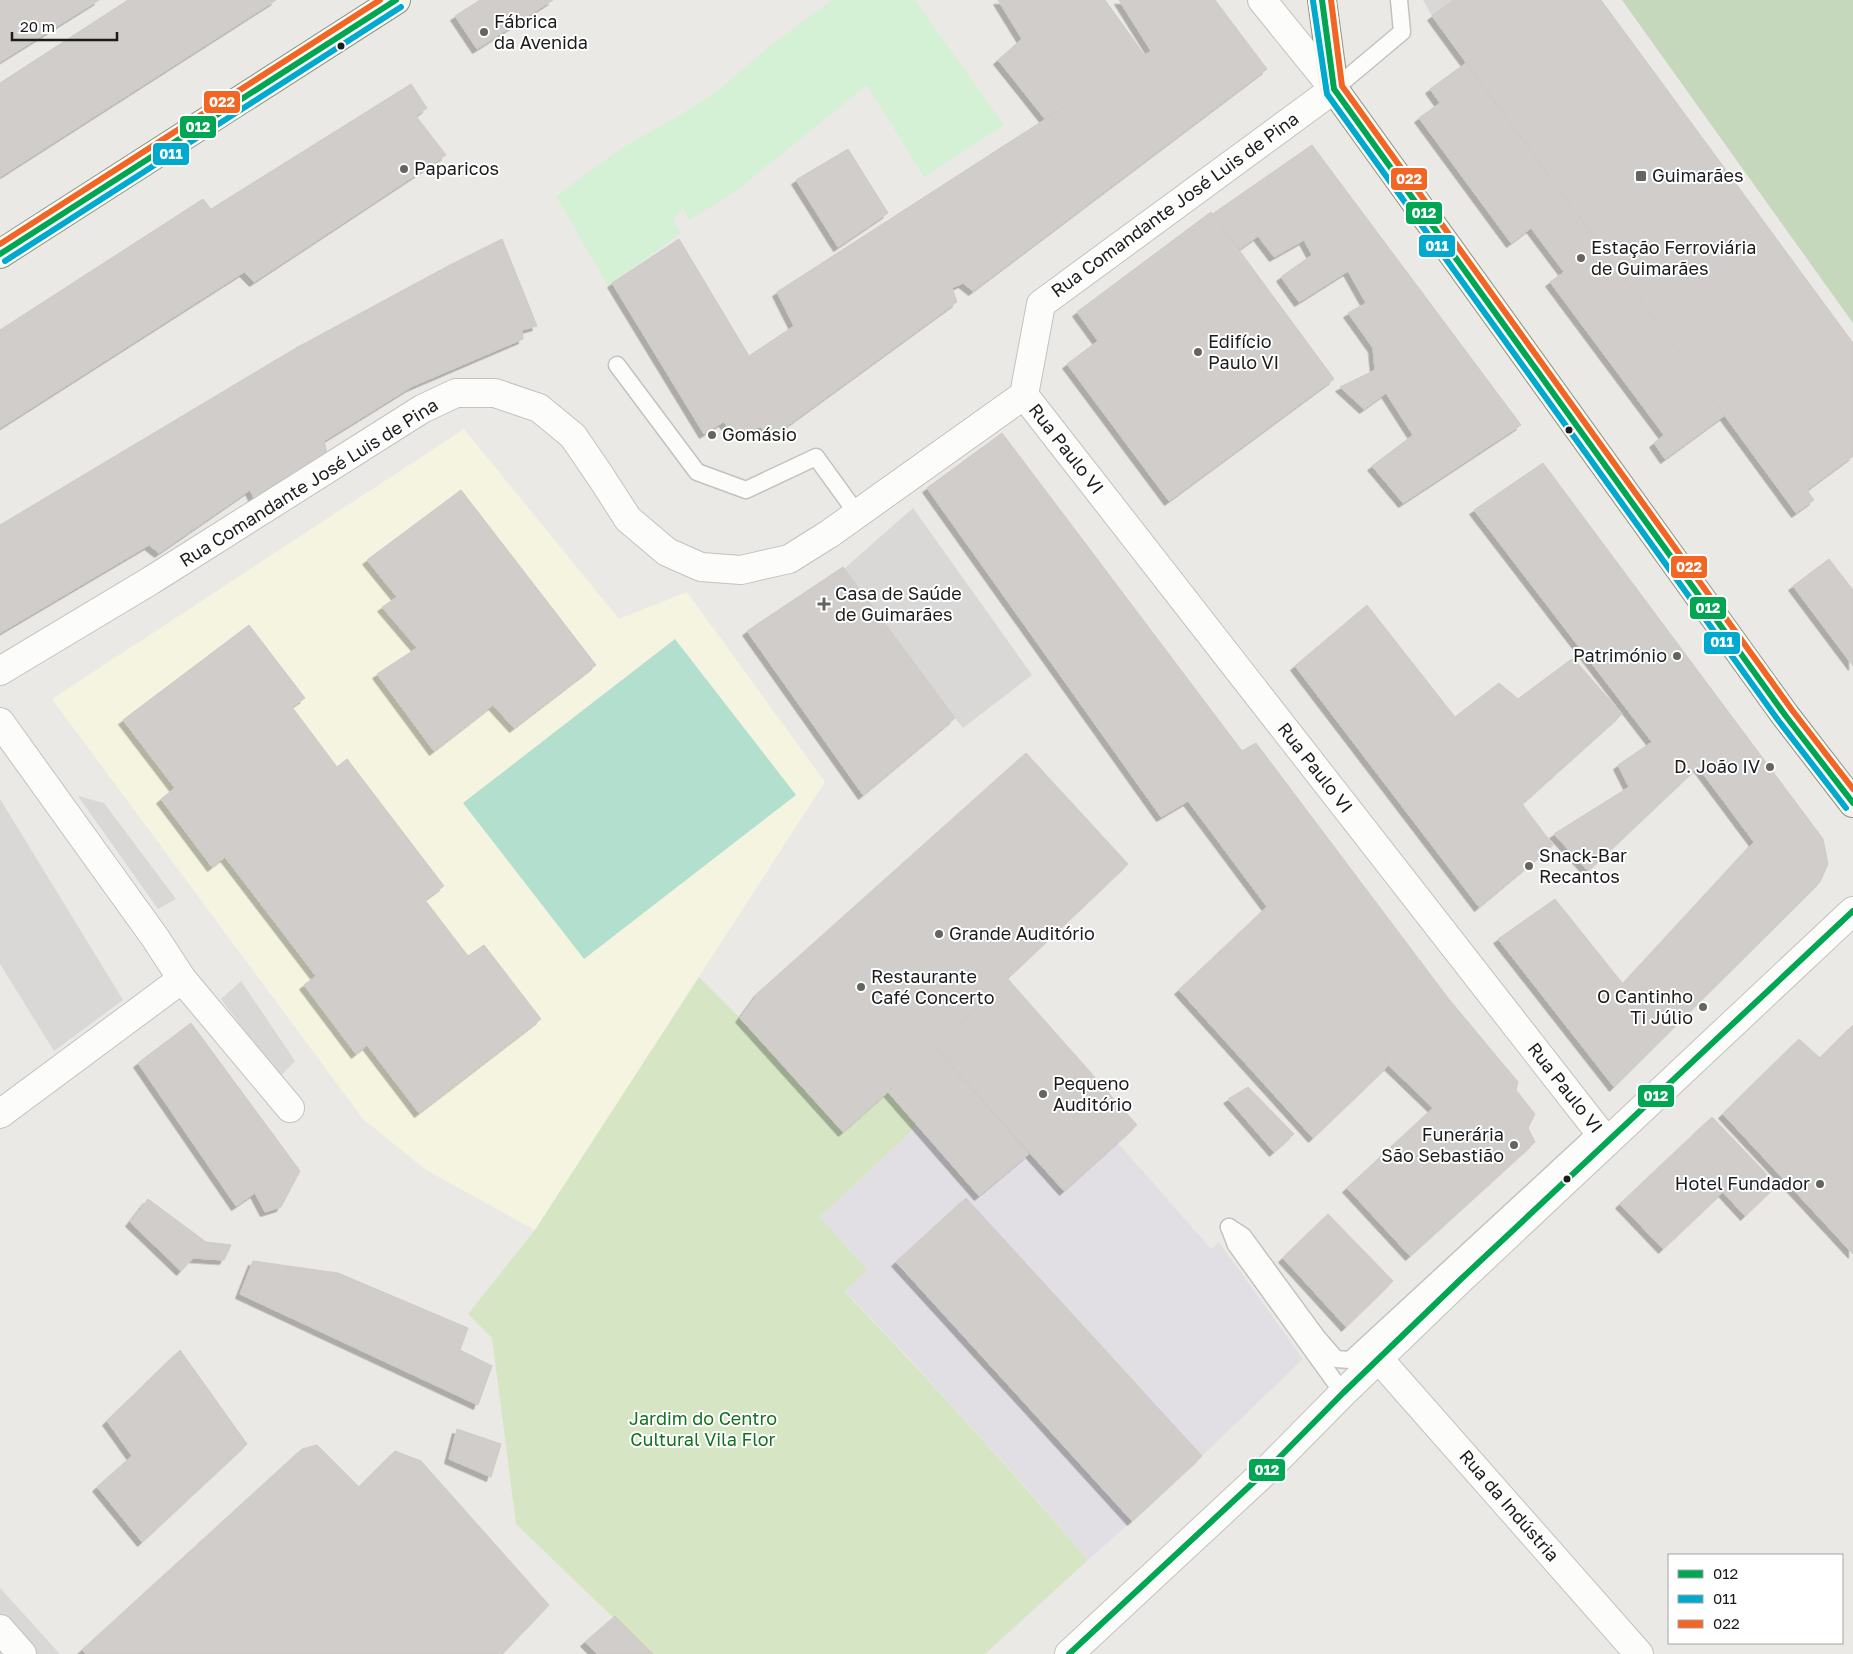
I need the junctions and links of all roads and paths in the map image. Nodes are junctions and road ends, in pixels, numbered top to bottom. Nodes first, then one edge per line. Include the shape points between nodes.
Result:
1 (396, 0) edge
2 (1262, 0) edge
3 (1322, 0) edge
4 (1399, 0) edge
5 (1334, 89) junction
6 (0, 254) edge
7 (617, 365) dead end
8 (1024, 395) junction
9 (858, 515) junction
10 (0, 671) edge
11 (0, 722) edge
12 (1853, 803) edge
13 (1853, 911) edge
14 (182, 979) junction
15 (290, 1108) dead end
16 (0, 1114) edge
17 (1603, 1137) junction
18 (1378, 1358) junction
19 (1343, 1393) junction
20 (0, 1629) edge
21 (22, 1654) edge
22 (1069, 1654) edge
23 (1639, 1654) edge

1 - 6 street
2 - 5 street
3 - 5 street
4 - 5 lane via 1402,32
5 - 8 street, Rua Comandante José Luis de Pina via 1041,304
5 - 12 street via 1785,715
7 - 9 lane via 697,472 746,490 816,457
8 - 9 street, Rua Comandante José Luis de Pina
8 - 17 street, Rua Paulo VI
9 - 10 street, Rua Comandante José Luis de Pina via 789,559 741,570 701,567 667,552 628,519 572,436 539,408 495,393 456,394 422,409 150,581
11 - 14 street
13 - 17 street
14 - 15 street
14 - 16 street
17 - 18 street
17 - 19 lane via 1350,1360 1336,1359 1244,1236 1229,1227 1236,1245
18 - 19 street
18 - 23 street, Rua da Indústria
19 - 22 street via 1270,1467
20 - 21 street

